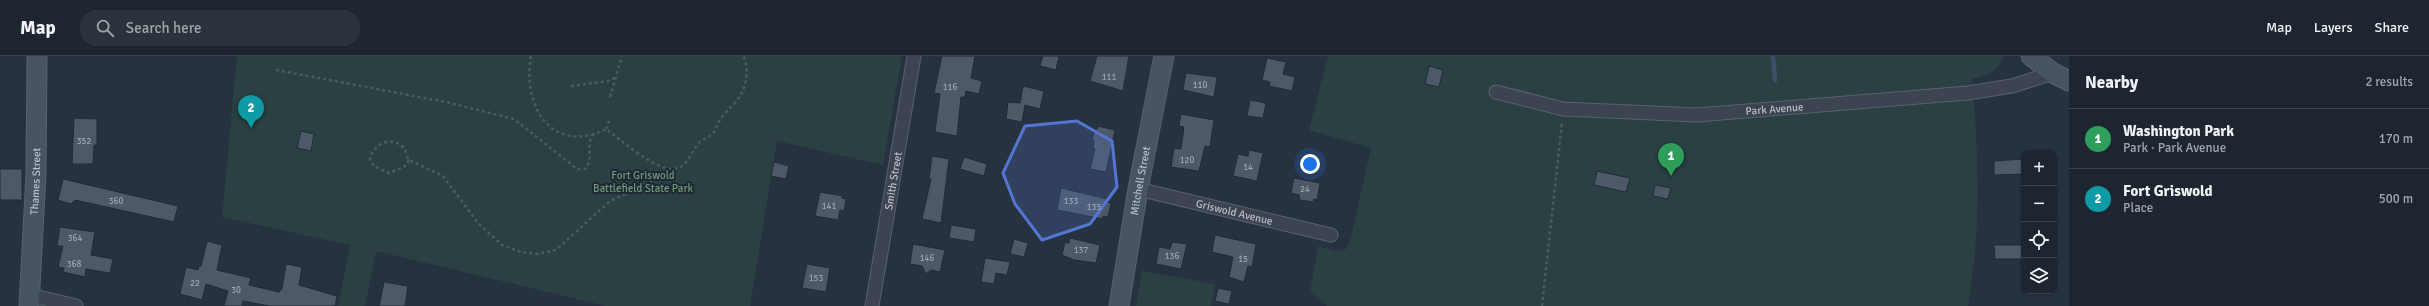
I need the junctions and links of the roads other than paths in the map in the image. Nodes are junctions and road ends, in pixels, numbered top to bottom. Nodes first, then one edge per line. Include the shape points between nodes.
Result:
1 (37, 56) edge
2 (914, 56) edge
3 (1164, 56) edge
4 (2031, 56) edge
5 (2061, 77) edge
6 (1496, 92) dead end
7 (1138, 189) junction
8 (1331, 235) dead end
9 (29, 301) edge
10 (76, 306) edge
11 (872, 306) edge
12 (1119, 306) edge

1 - 9 street, Thames Street via 36,174
2 - 11 street, Smith Street
3 - 7 street, Mitchell Street
4 - 5 street
5 - 6 street, Park Avenue via 1968,93 1696,115 1563,109
7 - 8 street, Griswold Avenue
7 - 12 street, Mitchell Street
9 - 10 street

